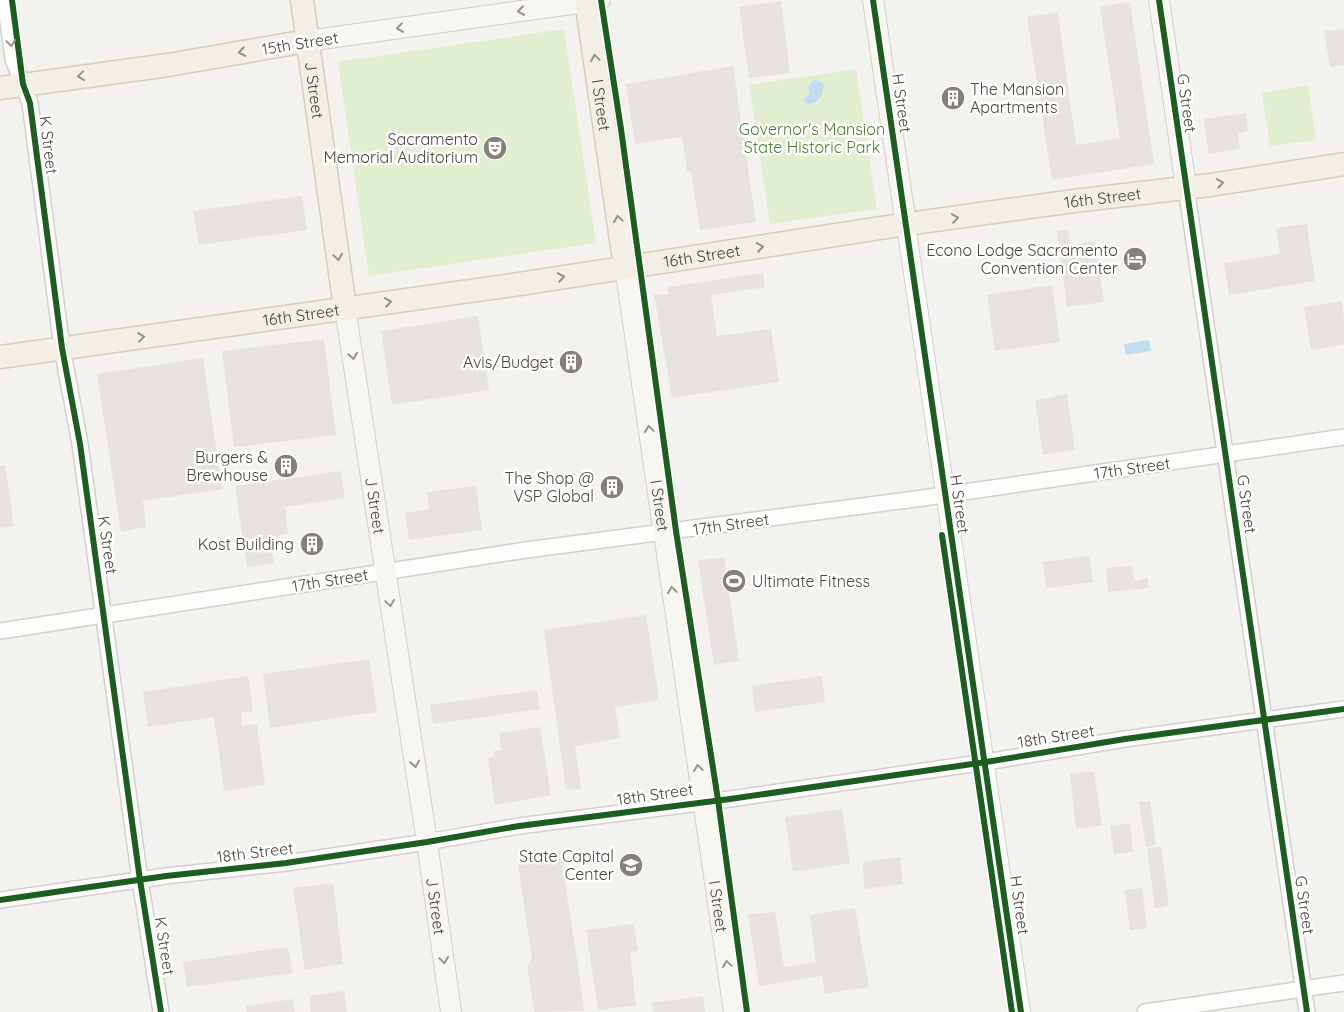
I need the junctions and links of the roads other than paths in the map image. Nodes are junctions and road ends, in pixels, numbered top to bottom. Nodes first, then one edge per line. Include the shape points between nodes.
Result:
1 (5, 0) edge
2 (302, 0) edge
3 (874, 0) edge
4 (1159, 0) edge
5 (591, 1) edge
6 (307, 41) junction
7 (24, 84) junction
8 (0, 88) edge
9 (1344, 164) edge
10 (1186, 187) junction
11 (906, 225) junction
12 (625, 267) junction
13 (345, 308) junction
14 (62, 348) junction
15 (0, 357) edge
16 (1344, 437) edge
17 (1226, 454) junction
18 (945, 494) junction
19 (664, 532) junction
20 (386, 571) junction
21 (104, 614) junction
22 (0, 630) edge
23 (1344, 709) edge
24 (1265, 720) junction
25 (986, 762) junction
26 (703, 802) junction
27 (427, 842) junction
28 (140, 880) junction
29 (0, 900) edge
30 (1344, 983) edge
31 (1303, 989) junction
32 (161, 1012) edge
33 (451, 1012) edge
34 (734, 1012) edge
35 (1021, 1012) edge
36 (1145, 1012) edge
37 (1307, 1012) edge

1 -> 7 street, K Street via 13,59
2 - 6 main road, J Street
3 - 11 main road, H Street
4 - 10 main road, G Street
5 -> 6 main road, 15th Street
12 -> 5 main road, I Street
6 -> 7 main road, 15th Street via 168,65
6 -> 13 main road, J Street
7 - 8 main road, 15th Street
7 - 14 street, K Street via 30,103
10 -> 9 main road, 16th Street
11 -> 10 main road, 16th Street
10 - 17 street, G Street
12 -> 11 main road, 16th Street
11 - 18 street, H Street
13 -> 12 main road, 16th Street
19 -> 12 main road, I Street
14 -> 13 main road, 16th Street
13 -> 20 main road, J Street
14 - 15 main road, 16th Street
14 - 21 street, K Street via 80,444
16 - 17 street, 17th Street
17 - 18 street, 17th Street
17 - 24 street, G Street
18 - 19 street, 17th Street
18 - 25 street, H Street
19 - 20 street, 17th Street
26 -> 19 main road, I Street
20 - 21 street, 17th Street
20 -> 27 main road, J Street
21 - 22 street, 17th Street
21 - 28 street, K Street
23 - 24 street, 18th Street
24 - 25 street, 18th Street
24 - 31 street, G Street
25 - 26 street, 18th Street
25 - 35 street, H Street
26 - 27 street, 18th Street via 519,826
34 -> 26 main road, I Street
27 - 28 street, 18th Street
27 -> 33 main road, J Street
28 - 29 street, 18th Street
28 - 32 street, K Street
30 - 31 street
31 - 36 street
31 - 37 street, G Street

